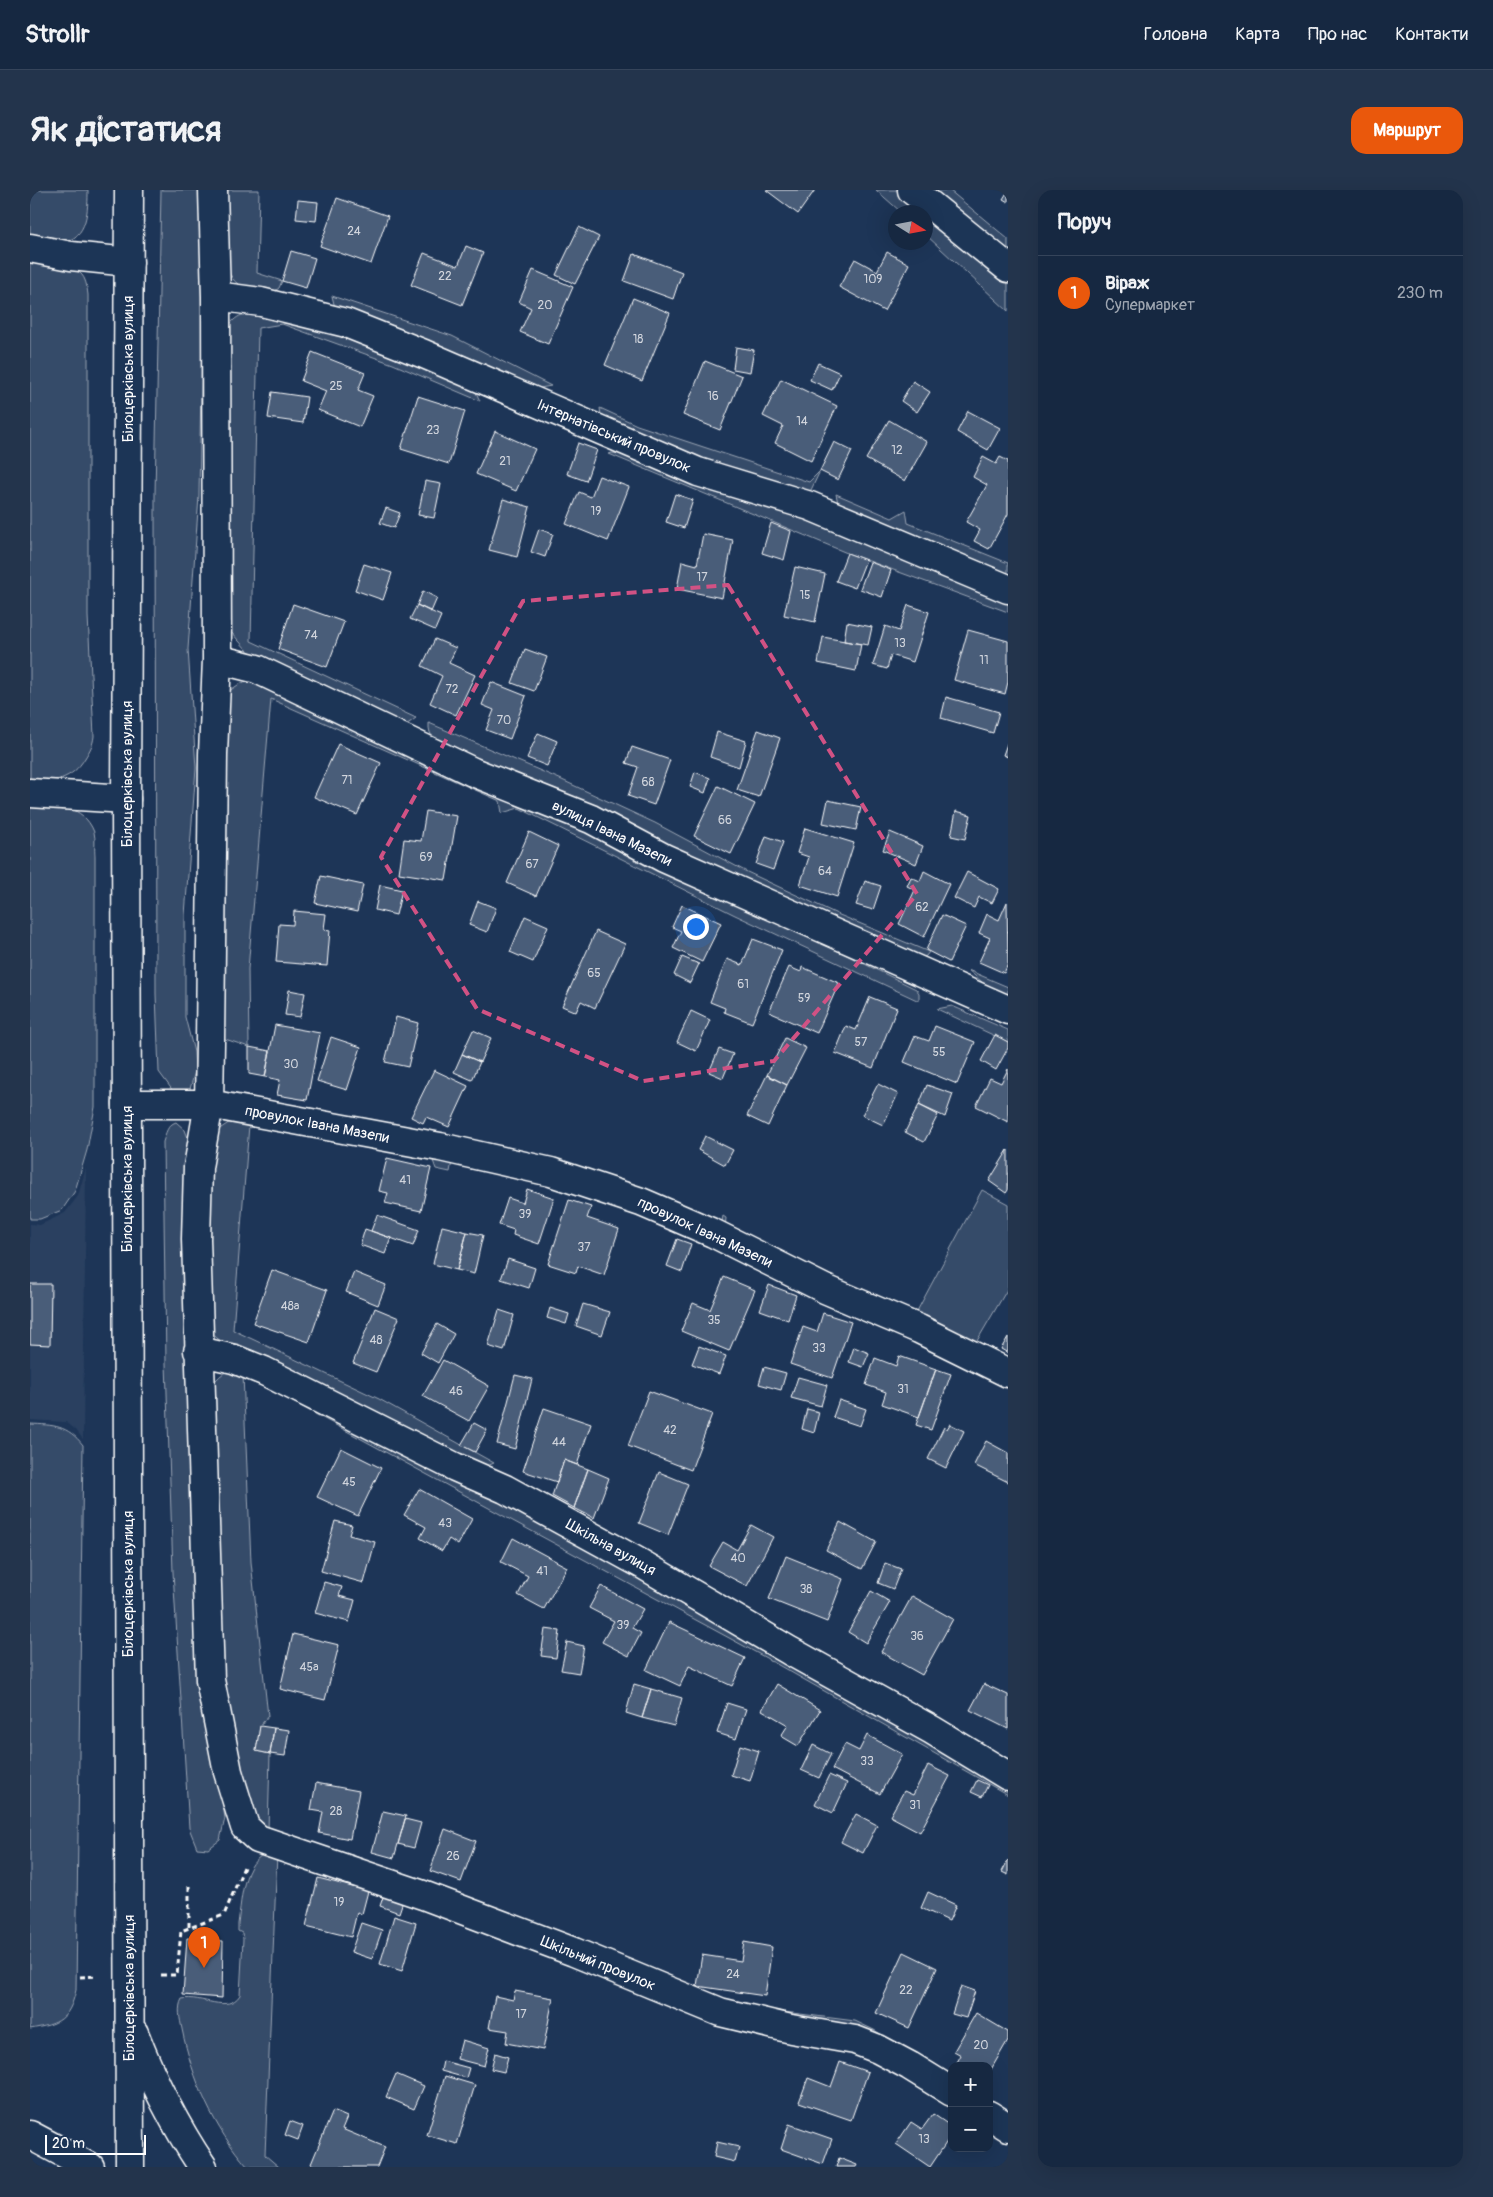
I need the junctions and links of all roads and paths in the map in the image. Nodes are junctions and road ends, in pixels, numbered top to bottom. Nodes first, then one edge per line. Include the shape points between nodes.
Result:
1 (129, 190) edge
2 (213, 190) edge
3 (912, 190) edge
4 (30, 248) edge
5 (128, 262) junction
6 (1008, 268) edge
7 (216, 296) junction
8 (1008, 589) edge
9 (216, 659) junction
10 (30, 792) edge
11 (126, 799) junction
12 (1008, 1010) edge
13 (127, 1104) junction
14 (209, 1104) junction
15 (198, 1351) junction
16 (1008, 1373) edge
17 (1008, 1776) edge
18 (251, 1833) junction
19 (189, 1886) dead end
20 (189, 1927) junction
21 (128, 1975) junction
22 (80, 1977) dead end
23 (129, 2018) junction
24 (948, 2090) edge
25 (993, 2118) edge
26 (1008, 2127) edge
27 (30, 2135) edge
28 (90, 2167) edge
29 (130, 2167) edge
30 (203, 2167) edge

1 - 5 street, Білоцерківська вулиця
2 - 7 street
3 - 6 street
4 - 5 street
5 - 11 street, Білоцерківська вулиця
7 - 8 street, Інтернатівський провулок via 261,302 346,323 698,472 810,506
7 - 9 street
9 - 12 street, вулиця Івана Мазепи via 257,669 473,772 591,819 664,858
9 - 14 street
10 - 11 street
11 - 13 street, Білоцерківська вулиця
13 - 14 street, провулок Івана Мазепи
13 - 21 street, Білоцерківська вулиця
14 - 15 street via 198,1168
14 - 16 street, провулок Івана Мазепи via 440,1147 551,1172 614,1192 713,1233
15 - 17 street, Шкільна вулиця via 234,1359 264,1371 454,1467 505,1489 640,1563
15 - 18 street via 210,1680 228,1772
18 - 20 path via 224,1915
18 - 24 street, Шкільний провулок via 574,1952 720,2012 855,2040 910,2066
19 - 20 path
20 - 21 path via 181,1930 177,1975
21 - 22 path
21 - 23 street, Білоцерківська вулиця
23 - 29 street, Білоцерківська вулиця
23 - 30 street via 151,2076 174,2123
25 - 26 street
27 - 28 street

